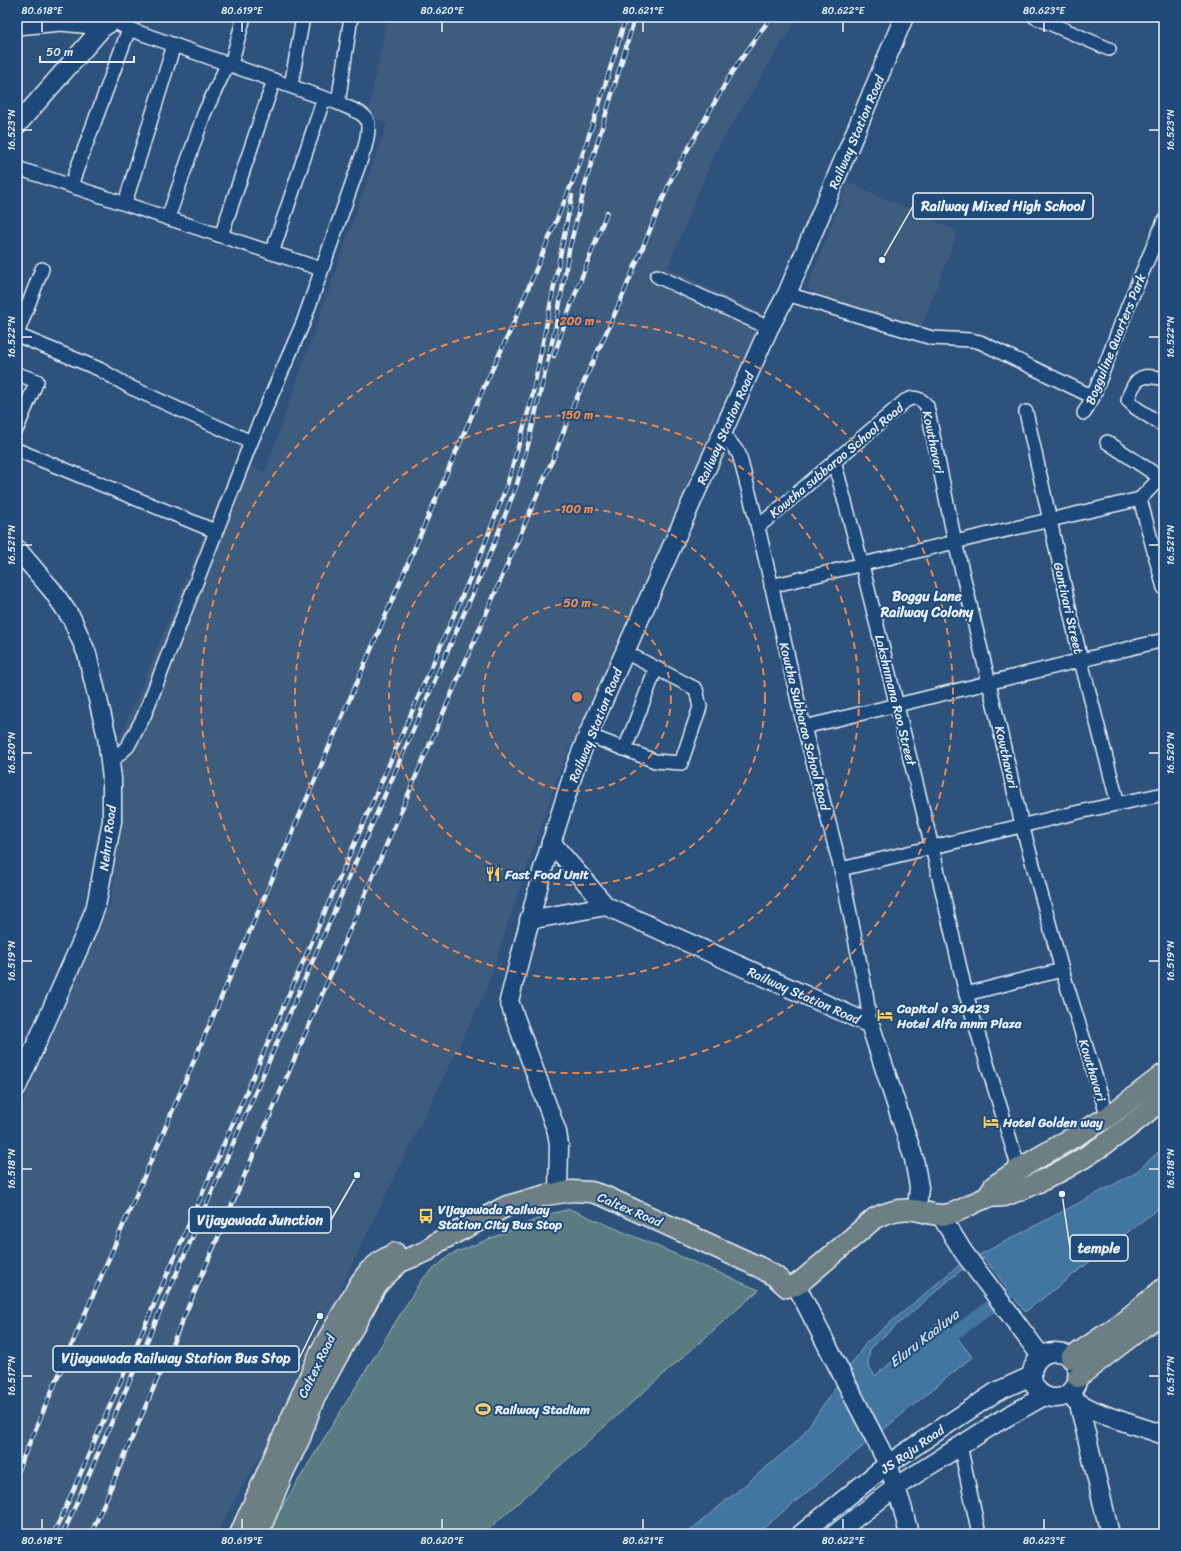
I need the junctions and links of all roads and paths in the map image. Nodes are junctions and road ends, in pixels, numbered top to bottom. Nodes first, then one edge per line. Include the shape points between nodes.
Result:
1 (244, 17) edge
2 (303, 17) edge
3 (351, 17) edge
4 (904, 17) edge
5 (1040, 18) edge
6 (49, 21) edge
7 (116, 22) edge
8 (17, 28) edge
9 (174, 45) junction
10 (1109, 49) dead end
11 (229, 64) junction
12 (274, 80) junction
13 (291, 86) junction
14 (324, 98) junction
15 (338, 103) junction
16 (17, 125) edge
17 (17, 168) edge
18 (71, 185) junction
19 (125, 203) junction
20 (168, 218) junction
21 (1164, 221) edge
22 (221, 236) junction
23 (272, 253) junction
24 (42, 269) dead end
25 (321, 270) junction
26 (658, 276) dead end
27 (787, 294) junction
28 (768, 328) junction
29 (17, 335) edge
30 (17, 374) edge
31 (1164, 379) edge
32 (917, 397) joint
33 (1093, 397) junction
34 (1026, 412) dead end
35 (1084, 413) dead end
36 (1164, 426) edge
37 (17, 428) edge
38 (723, 433) junction
39 (251, 442) junction
40 (1107, 442) dead end
41 (17, 450) edge
42 (834, 461) junction
43 (1162, 479) edge
44 (1140, 500) junction
45 (1049, 520) junction
46 (758, 527) junction
47 (215, 531) junction
48 (955, 542) junction
49 (17, 549) edge
50 (862, 565) junction
51 (771, 586) junction
52 (1164, 588) edge
53 (1164, 640) edge
54 (625, 652) junction
55 (1081, 661) junction
56 (656, 668) junction
57 (989, 682) junction
58 (897, 705) junction
59 (804, 727) junction
60 (588, 735) junction
61 (625, 750) junction
62 (110, 763) junction
63 (1164, 794) edge
64 (1118, 804) junction
65 (1022, 825) junction
66 (551, 842) junction
67 (932, 847) junction
68 (840, 869) junction
69 (606, 906) junction
70 (529, 920) junction
71 (1062, 970) junction
72 (966, 994) junction
73 (870, 1024) junction
74 (1164, 1074) edge
75 (17, 1087) edge
76 (1164, 1098) edge
77 (1108, 1117) junction
78 (1019, 1169) junction
79 (558, 1192) junction
80 (986, 1198) junction
81 (918, 1210) junction
82 (941, 1216) junction
83 (438, 1242) junction
84 (796, 1284) junction
85 (1164, 1288) edge
86 (1164, 1311) edge
87 (1041, 1356) junction
88 (1071, 1358) junction
89 (1031, 1376) junction
90 (1078, 1377) junction
91 (1044, 1396) junction
92 (1073, 1399) junction
93 (1164, 1435) edge
94 (960, 1445) junction
95 (888, 1464) junction
96 (896, 1486) junction
97 (240, 1534) edge
98 (258, 1534) edge
99 (801, 1534) edge
100 (835, 1534) edge
101 (909, 1534) edge
102 (979, 1534) edge
103 (1110, 1534) edge

1 - 11 street
2 - 13 street
3 - 15 street
4 - 27 street, Railway Station Road
5 - 10 street
6 - 7 street via 61,24
6 - 8 street
7 - 9 street
7 - 16 street
7 - 18 street
9 - 11 street
9 - 19 street
11 - 12 street
11 - 20 street via 204,114
12 - 13 street
12 - 22 street
13 - 14 street
14 - 15 street
14 - 23 street
15 - 25 street via 364,115 368,122 368,131 365,147
17 - 18 street
18 - 19 street
19 - 20 street
20 - 22 street
21 - 33 street, Bogguline Quarters Park
22 - 23 street
23 - 25 street
24 - 29 street
25 - 39 street via 303,323
26 - 28 street
27 - 28 street, Railway Station Road
27 - 33 street via 932,338 980,342
28 - 38 street, Railway Station Road
29 - 39 street via 99,369 132,388
30 - 37 street via 38,381
31 - 36 street via 1139,378 1128,400
32 - 42 street, Kowtha subbarao School Road via 905,401
32 - 48 street, Kowthavari via 927,406
33 - 35 street, Bogguline Quarters Park
34 - 45 street, Gantivari Street
38 - 46 street, Kowtha Subbarao School Road via 739,454
38 - 54 street, Railway Station Road
39 - 47 street
40 - 43 street
41 - 47 street
42 - 46 street, Kowtha subbarao School Road
42 - 50 street, Lakshnmana Rao Street
43 - 44 street
44 - 45 street
44 - 52 street
45 - 48 street
45 - 55 street, Gantivari Street
46 - 51 street, Kowtha Subbarao School Road
47 - 62 street via 144,716 128,746
48 - 50 street
48 - 57 street, Kowthavari
49 - 62 street, Nehru Road via 52,590 72,619 87,654 107,737
50 - 51 street
50 - 58 street, Lakshnmana Rao Street
51 - 59 street, Kowtha Subbarao School Road
53 - 55 street
54 - 56 street
54 - 60 street, Railway Station Road
55 - 57 street
55 - 64 street, Gantivari Street
56 - 61 street
56 - 61 street via 696,689 700,707 681,763 655,761
57 - 58 street
57 - 65 street, Kowthavari
58 - 59 street
58 - 67 street, Lakshnmana Rao Street
59 - 68 street, Kowtha Subbarao School Road
60 - 61 street
60 - 66 street, Railway Station Road
62 - 75 street, Nehru Road via 112,821 96,906
63 - 64 street
64 - 65 street
65 - 67 street
65 - 71 street, Kowthavari
66 - 69 street, Railway Station Road
66 - 70 street, Railway Station Road
67 - 68 street
67 - 72 street, Lakshnmana Rao Street
68 - 73 street, Kowtha Subbarao School Road
69 - 70 street
69 - 73 street, Railway Station Road
70 - 79 street, Railway Station Road via 509,1001 557,1132
71 - 72 street
71 - 77 street, Kowthavari
72 - 78 street, Lakshnmana Rao Street
73 - 81 street, Railway Station Road via 914,1159 919,1187
74 - 77 main road
76 - 80 main road via 1119,1134 1064,1170 1018,1191
77 - 78 main road
78 - 80 main road via 994,1186
79 - 83 main road, Caltex Road via 507,1206
79 - 84 main road, Caltex Road via 580,1190 604,1196 759,1267 787,1287
80 - 82 main road
81 - 82 main road
81 - 84 main road via 900,1210 875,1218
82 - 87 street via 964,1253
83 - 97 main road, Caltex Road via 405,1248 390,1255 369,1271 360,1283 321,1351
83 - 98 main road, Caltex Road via 427,1252 400,1262 376,1286 313,1401 300,1438
84 - 95 street
85 - 88 main road via 1122,1323
86 - 90 main road
87 - 88 street via 1051,1352 1062,1352
87 - 89 street via 1033,1365
88 - 90 street via 1077,1367
89 - 91 street via 1035,1388
89 - 95 street, JS Raju Road via 996,1392
90 - 92 street
91 - 92 street
91 - 94 street, JS Raju Road
92 - 93 street via 1097,1412
92 - 103 street
94 - 96 street, JS Raju Road
94 - 102 street
95 - 96 street
95 - 99 street, JS Raju Road
96 - 100 street, JS Raju Road
96 - 101 street

